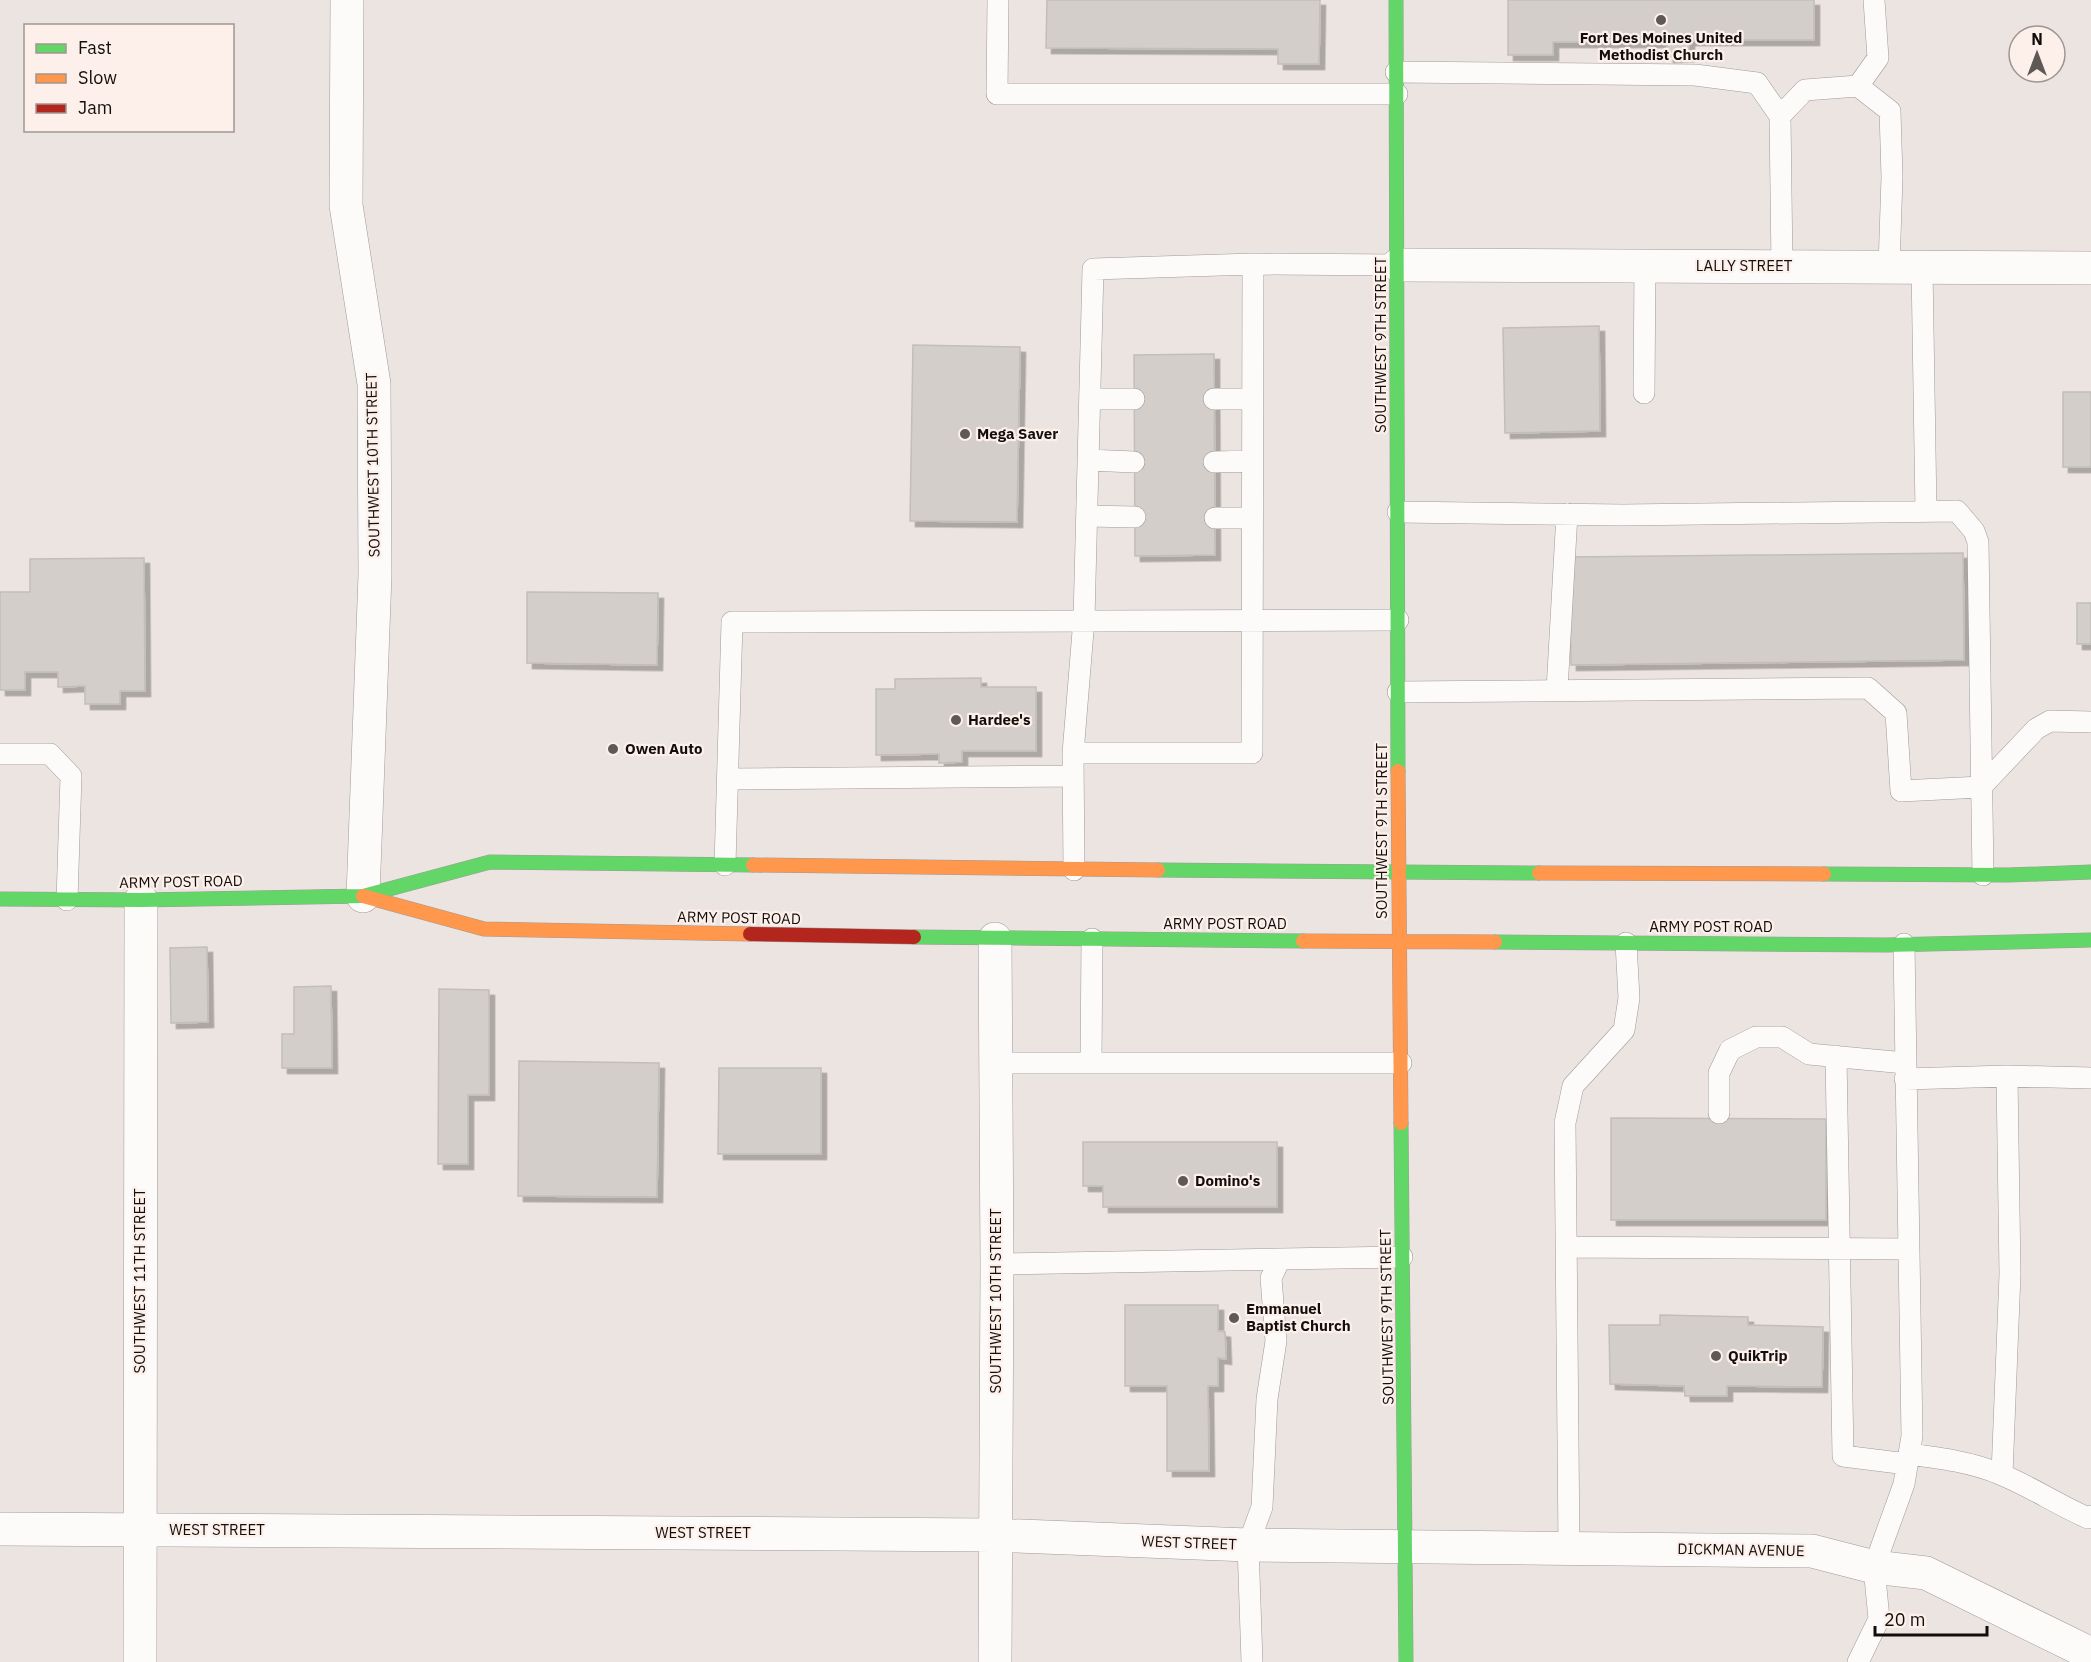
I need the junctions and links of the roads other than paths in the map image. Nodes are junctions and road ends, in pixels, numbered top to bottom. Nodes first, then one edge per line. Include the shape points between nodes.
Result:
1 (347, 0) edge
2 (998, 0) edge
3 (1396, 0) edge
4 (1874, 0) edge
5 (1396, 72) junction
6 (1858, 86) junction
7 (1397, 94) junction
8 (1779, 116) junction
9 (1253, 264) junction
10 (1398, 265) junction
11 (1645, 266) junction
12 (1782, 266) junction
13 (1889, 267) junction
14 (1922, 267) junction
15 (2091, 268) edge
16 (1644, 393) dead end
17 (1090, 399) junction
18 (1134, 399) dead end
19 (1214, 399) dead end
20 (1252, 399) junction
21 (1088, 460) junction
22 (1252, 461) junction
23 (1134, 462) dead end
24 (1214, 462) dead end
25 (1926, 511) junction
26 (1398, 512) junction
27 (1567, 514) junction
28 (1087, 516) junction
29 (1135, 517) dead end
30 (1215, 518) dead end
31 (1252, 518) junction
32 (1084, 619) junction
33 (1251, 620) junction
34 (1398, 620) junction
35 (1557, 690) junction
36 (1398, 692) junction
37 (2091, 722) edge
38 (1073, 753) junction
39 (0, 754) edge
40 (1073, 777) junction
41 (728, 779) junction
42 (1981, 787) junction
43 (725, 865) junction
44 (1074, 870) junction
45 (2091, 872) edge
46 (1398, 873) junction
47 (1983, 875) junction
48 (363, 896) junction
49 (0, 899) edge
50 (67, 900) junction
51 (141, 900) junction
52 (995, 939) junction
53 (1092, 939) junction
54 (2091, 940) edge
55 (1399, 941) junction
56 (1626, 943) junction
57 (1904, 944) junction
58 (1836, 1056) junction
59 (996, 1063) junction
60 (1091, 1063) junction
61 (1401, 1063) junction
62 (1905, 1071) junction
63 (2007, 1076) junction
64 (2091, 1078) edge
65 (1719, 1113) dead end
66 (1566, 1247) junction
67 (1841, 1248) junction
68 (1909, 1249) junction
69 (1402, 1257) junction
70 (1280, 1259) junction
71 (997, 1264) junction
72 (1908, 1459) junction
73 (2002, 1474) junction
74 (2090, 1519) edge
75 (0, 1529) edge
76 (139, 1530) junction
77 (994, 1535) junction
78 (1248, 1545) junction
79 (1405, 1546) junction
80 (1569, 1548) junction
81 (1874, 1567) junction
82 (2091, 1654) edge
83 (140, 1662) edge
84 (995, 1662) edge
85 (1252, 1662) edge
86 (1406, 1662) edge
87 (1858, 1662) edge

1 - 48 street, SOUTHWEST 10TH STREET via 346,205 374,384 375,575
2 - 7 lane via 997,94
3 - 5 main road, SOUTHWEST 9TH STREET
4 - 6 lane via 1878,58
5 - 7 main road, SOUTHWEST 9TH STREET
5 - 8 lane via 1695,75 1757,83
6 - 8 lane via 1804,90
6 - 13 lane via 1890,111
7 - 10 main road, SOUTHWEST 9TH STREET
8 - 12 lane
9 - 10 lane
9 - 17 lane via 1093,269
9 - 20 lane
10 - 11 street, LALLY STREET
10 - 26 main road, SOUTHWEST 9TH STREET
11 - 12 street, LALLY STREET
11 - 16 lane
12 - 13 street, LALLY STREET
13 - 14 street, LALLY STREET
14 - 15 street, LALLY STREET
14 - 25 lane
17 - 18 lane
17 - 21 lane
19 - 20 lane
20 - 22 lane
21 - 23 lane
21 - 28 lane
22 - 24 lane
22 - 31 lane
25 - 27 lane
25 - 42 lane via 1957,511 1978,542
26 - 27 lane
26 - 34 main road, SOUTHWEST 9TH STREET
27 - 35 lane
28 - 29 lane
28 - 32 lane
30 - 31 lane
31 - 33 lane
32 - 33 lane
32 - 38 lane
32 - 41 lane via 732,622
33 - 34 lane
33 - 38 lane via 1252,753
34 - 36 main road, SOUTHWEST 9TH STREET
35 - 36 lane
35 - 42 lane via 1868,688 1896,713 1901,791
36 - 46 main road, SOUTHWEST 9TH STREET
37 - 42 lane via 2050,721 2043,725
38 - 40 lane
39 - 50 lane via 50,754 71,777
40 - 41 lane
40 - 44 lane
41 - 43 lane
42 - 47 lane
43 - 44 main road, ARMY POST ROAD
43 - 48 main road, ARMY POST ROAD via 490,862
44 - 46 main road, ARMY POST ROAD
45 - 47 main road, ARMY POST ROAD
46 - 47 main road, ARMY POST ROAD
46 - 55 main road, SOUTHWEST 9TH STREET
48 - 51 main road, ARMY POST ROAD
48 - 52 main road, ARMY POST ROAD via 484,929
49 - 50 main road, ARMY POST ROAD
50 - 51 main road, ARMY POST ROAD
51 - 76 street, SOUTHWEST 11TH STREET
52 - 53 main road, ARMY POST ROAD
52 - 59 street, SOUTHWEST 10TH STREET
53 - 55 main road, ARMY POST ROAD
53 - 60 lane
54 - 57 main road, ARMY POST ROAD
55 - 56 main road, ARMY POST ROAD
55 - 61 main road, SOUTHWEST 9TH STREET
56 - 57 main road, ARMY POST ROAD
56 - 66 lane via 1629,998 1624,1030 1573,1086 1564,1123
57 - 62 lane
58 - 62 lane
58 - 65 lane via 1809,1054 1782,1037 1756,1037 1730,1050 1719,1073
58 - 67 lane
59 - 60 lane
59 - 71 street, SOUTHWEST 10TH STREET
60 - 61 lane
61 - 69 main road, SOUTHWEST 9TH STREET
62 - 63 lane
62 - 68 lane
63 - 64 lane
63 - 73 lane via 2010,1274
66 - 67 lane
66 - 80 lane
67 - 68 lane
67 - 72 lane via 1843,1455
68 - 72 lane via 1912,1436
69 - 70 lane
69 - 79 main road, SOUTHWEST 9TH STREET
70 - 71 lane
70 - 78 lane via 1271,1278 1276,1341 1267,1399 1262,1507
71 - 77 street, SOUTHWEST 10TH STREET
72 - 73 lane via 1966,1462
72 - 81 lane via 1904,1484
73 - 74 lane
75 - 76 street, WEST STREET
76 - 77 street, WEST STREET
76 - 83 street, SOUTHWEST 11TH STREET
77 - 78 street, WEST STREET
77 - 84 street, SOUTHWEST 10TH STREET
78 - 79 street, WEST STREET
78 - 85 lane
79 - 80 street, DICKMAN AVENUE
79 - 86 main road, SOUTHWEST 9TH STREET
80 - 81 street, DICKMAN AVENUE via 1812,1551
81 - 82 street, DICKMAN AVENUE via 1926,1573
81 - 87 lane via 1879,1619

